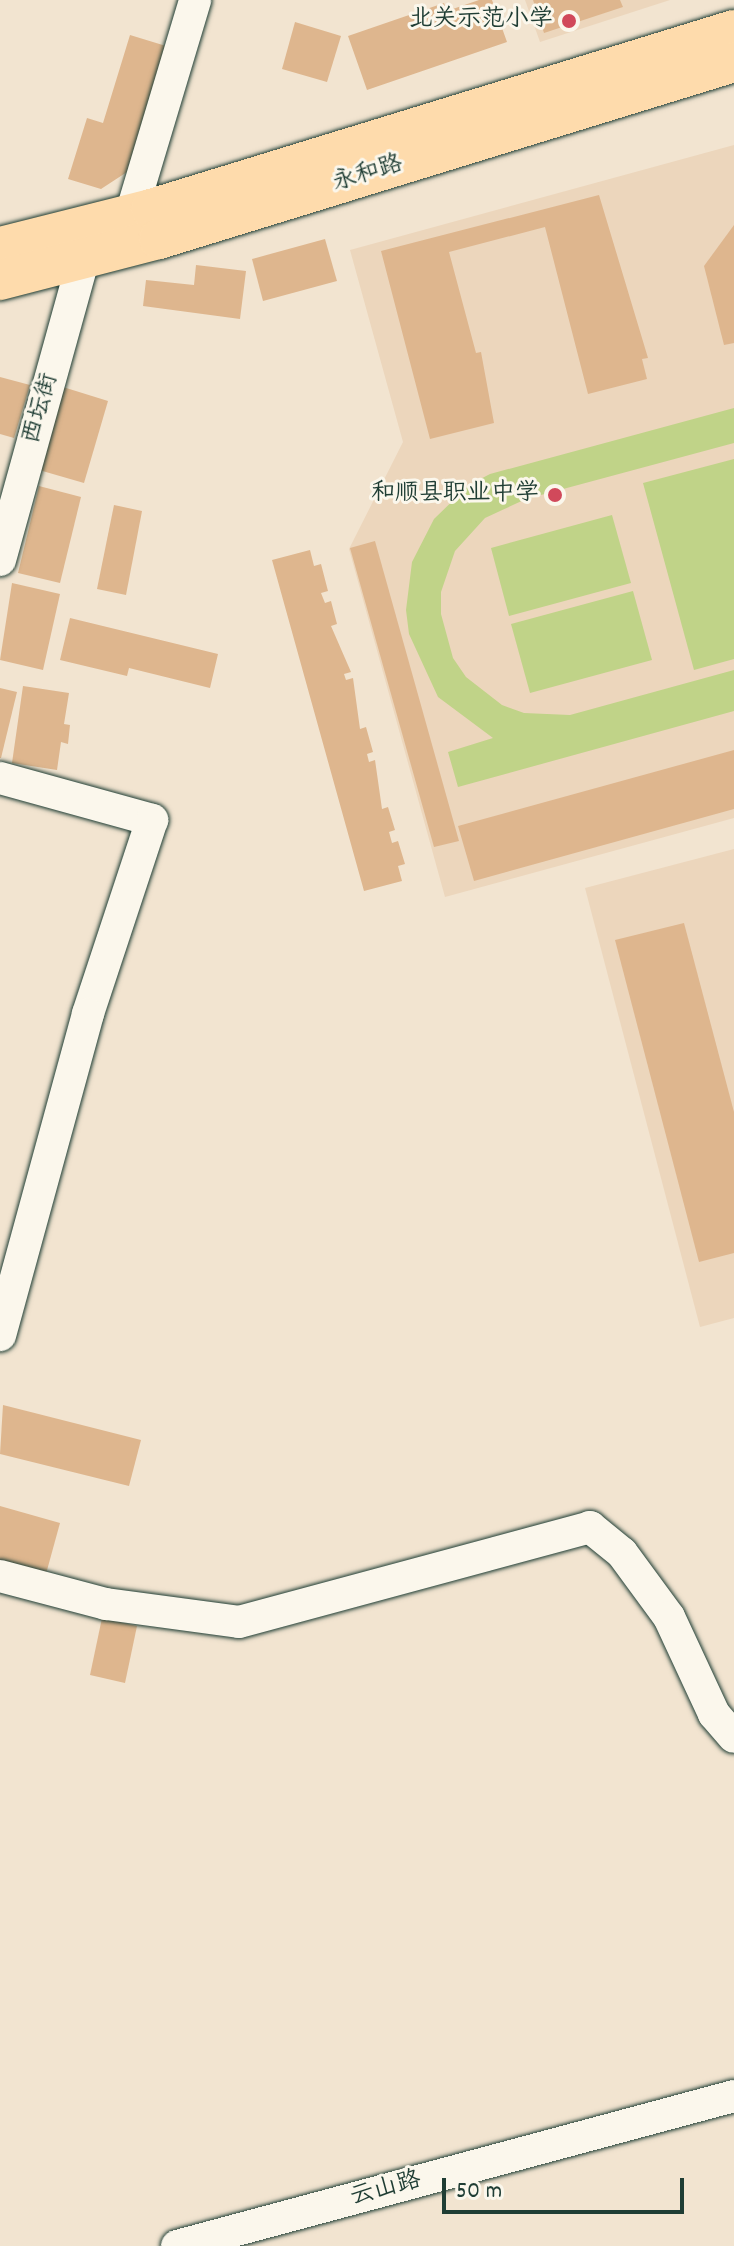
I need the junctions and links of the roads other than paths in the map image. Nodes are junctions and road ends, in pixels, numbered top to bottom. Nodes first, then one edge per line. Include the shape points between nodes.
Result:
1 (195, 0) edge
2 (734, 30) edge
3 (734, 62) edge
4 (131, 214) junction
5 (0, 247) edge
6 (84, 258) junction
7 (0, 280) edge
8 (0, 560) edge
9 (0, 778) edge
10 (0, 1335) edge
11 (0, 1576) edge
12 (734, 1737) edge
13 (734, 2096) edge
14 (177, 2246) edge

1 - 4 street
2 - 4 main road, 永和路
3 - 6 main road, 永和路
4 - 5 main road, 永和路
6 - 7 main road, 永和路
6 - 8 street, 西坛街
9 - 10 street via 152,820 88,1014
11 - 12 street via 106,1604 239,1622 590,1527 622,1553 669,1617 714,1714
13 - 14 street, 云山路

